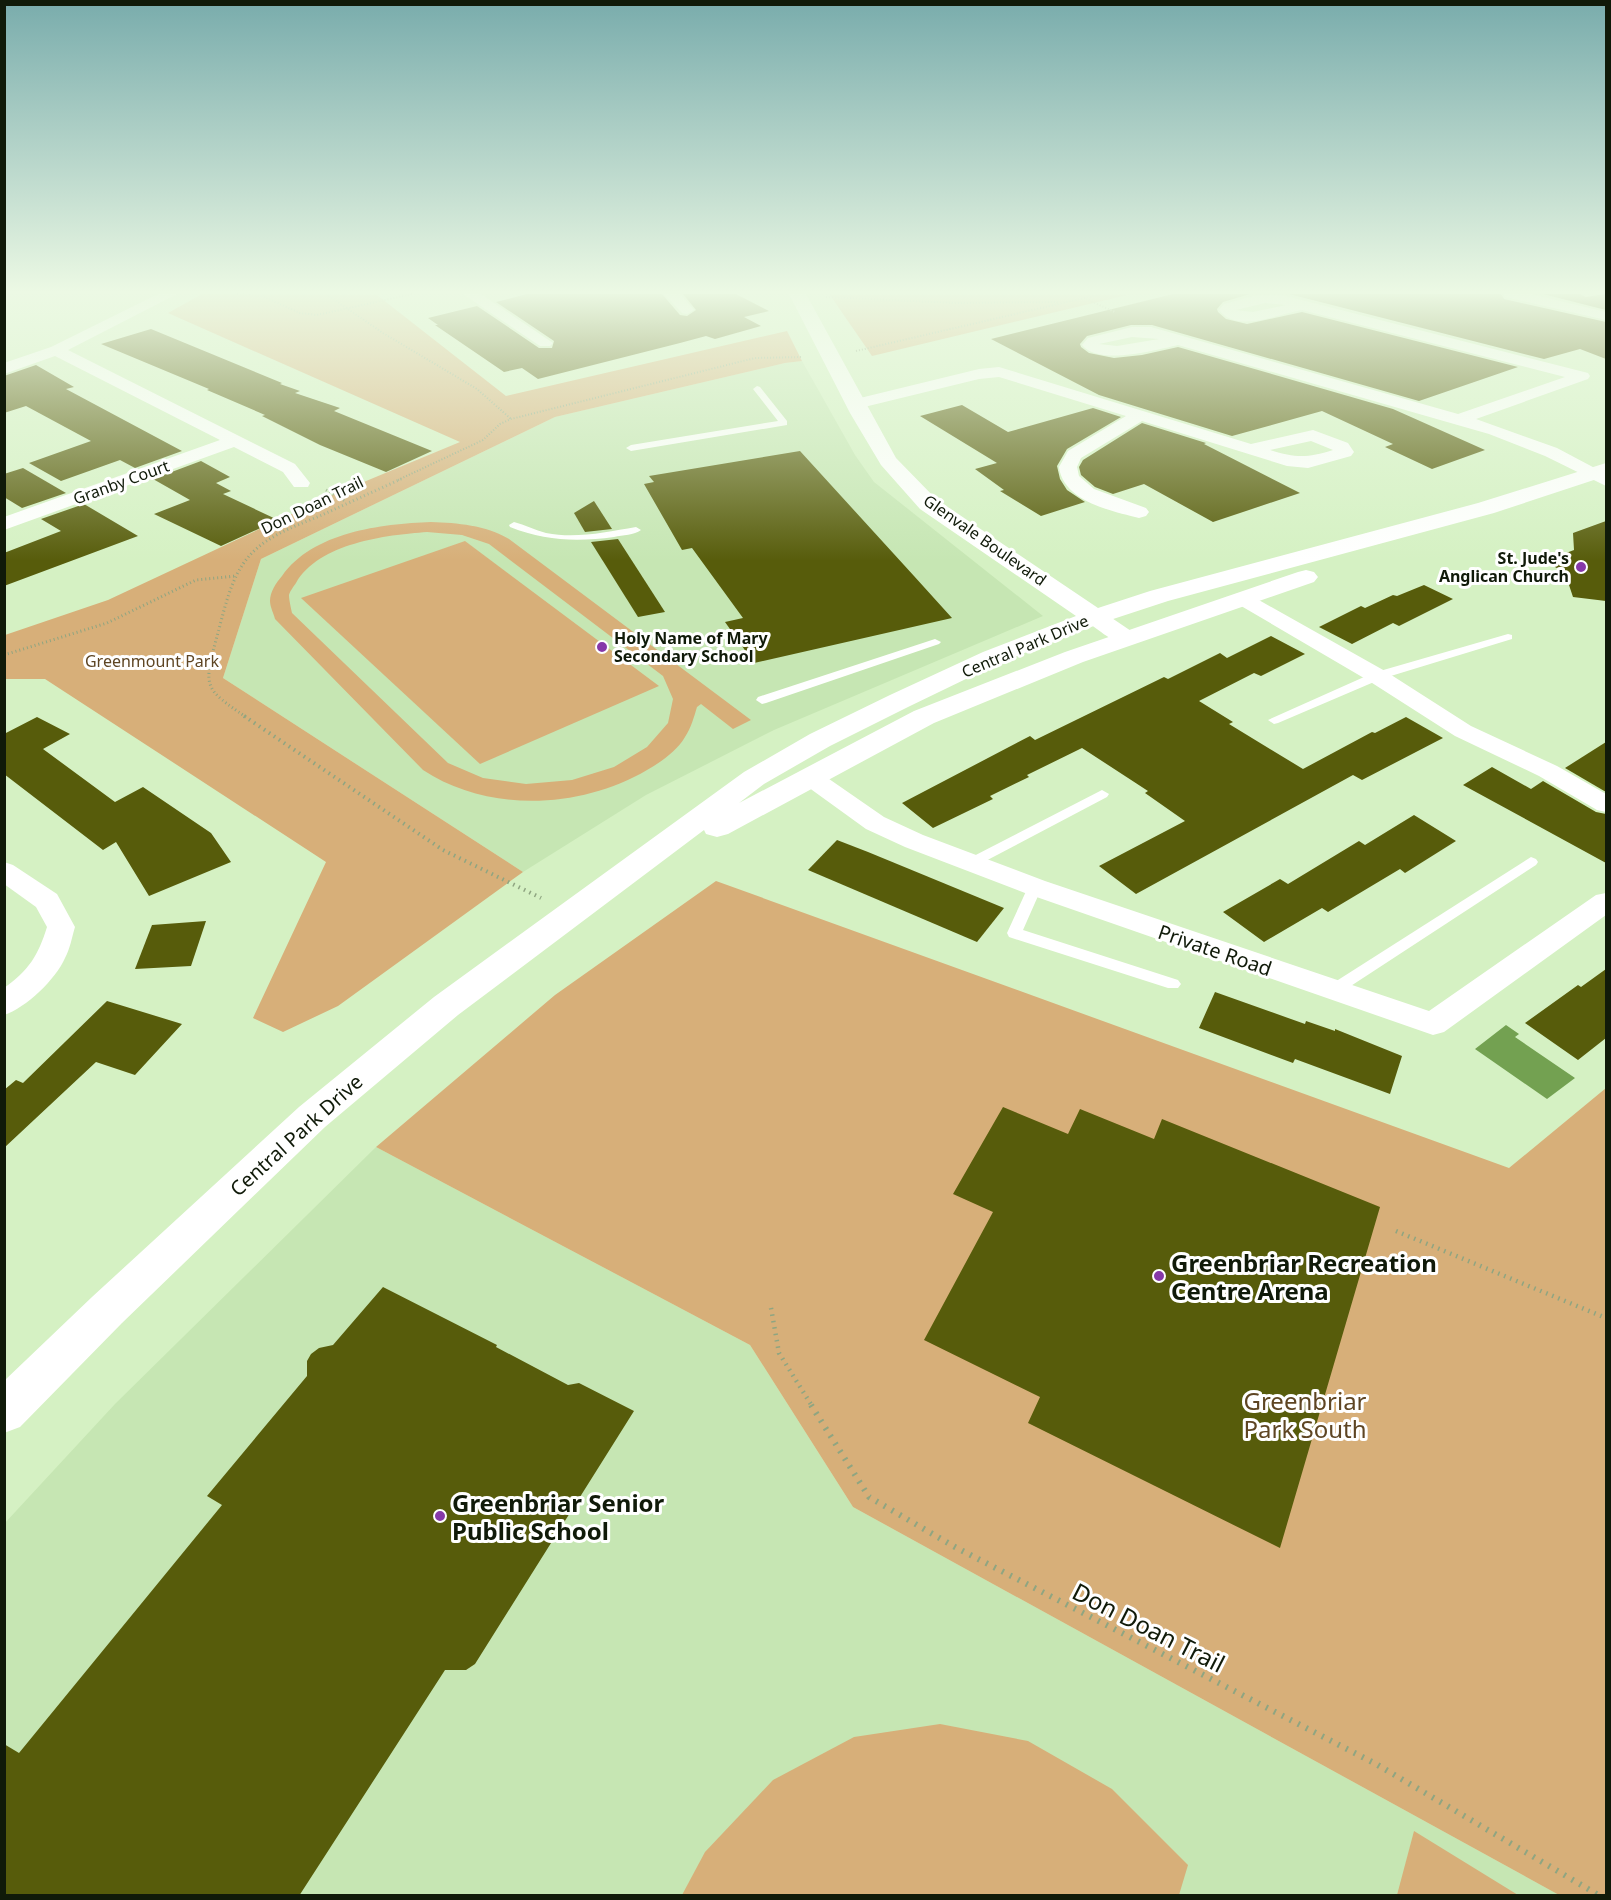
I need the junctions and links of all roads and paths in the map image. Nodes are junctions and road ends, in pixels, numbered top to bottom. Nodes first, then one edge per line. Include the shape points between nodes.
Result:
1 (122, 383) edge
2 (467, 383) edge
3 (845, 383) edge
4 (943, 383) edge
5 (1037, 383) edge
6 (1327, 383) edge
7 (1563, 383) edge
8 (757, 389) dead end
9 (856, 404) junction
10 (1138, 416) junction
11 (1461, 419) junction
12 (237, 440) junction
13 (631, 448) dead end
14 (1251, 449) dead end
15 (1602, 475) edge
16 (301, 483) dead end
17 (1486, 508) junction
18 (1139, 512) dead end
19 (4, 524) edge
20 (513, 525) dead end
21 (636, 530) dead end
22 (236, 576) junction
23 (1243, 599) junction
24 (1095, 617) junction
25 (1508, 637) dead end
26 (1126, 638) junction
27 (935, 642) dead end
28 (4, 655) edge
29 (1377, 676) junction
30 (762, 700) dead end
31 (1274, 720) dead end
32 (810, 777) junction
33 (1102, 794) dead end
34 (1606, 804) edge
35 (1531, 862) dead end
36 (971, 863) junction
37 (4, 871) edge
38 (610, 884) junction
39 (1035, 887) junction
40 (547, 901) dead end
41 (1606, 902) edge
42 (1173, 984) dead end
43 (1332, 991) junction
44 (4, 1004) edge
45 (1396, 1231) dead end
46 (771, 1308) dead end
47 (1606, 1318) edge
48 (4, 1413) edge
49 (1600, 1896) edge

1 - 12 street
2 - 22 path, Don Doan Trail via 511,418 457,454 287,530 261,545
3 - 9 street, Glenvale Boulevard
4 - 9 street
5 - 10 street
6 - 11 street
7 - 11 street
8 - 13 lane via 784,423
9 - 24 street, Glenvale Boulevard via 888,461 928,504
10 - 14 street
10 - 18 street via 1074,455 1066,474 1084,492
11 - 15 street
12 - 16 street via 289,468
12 - 19 street, Granby Court
15 - 17 street, Central Park Drive
17 - 23 street, Central Park Drive via 1442,528
17 - 24 street, Central Park Drive
20 - 21 lane via 550,538
22 - 28 path via 196,580 107,623
22 - 40 path, Don Doan Trail via 207,673 210,688 224,702 442,850
23 - 26 street, Central Park Drive
23 - 29 street
24 - 26 street, Glenvale Boulevard
24 - 38 street, Central Park Drive via 992,657 820,740 754,778
25 - 29 lane
26 - 32 street, Central Park Drive via 924,717
27 - 30 lane
29 - 31 lane
29 - 34 street via 1463,731 1548,771
32 - 36 street, Private Road via 874,823
32 - 38 street, Central Park Drive
33 - 36 lane
35 - 43 lane
36 - 39 street, Private Road
37 - 44 street via 47,901 61,927 52,957 25,988
38 - 48 street, Central Park Drive via 446,1006 312,1117
39 - 42 lane via 1014,933
39 - 43 street, Private Road
41 - 43 street, Private Road via 1433,1024
45 - 47 path
46 - 49 path, Don Doan Trail via 780,1353 869,1497 955,1547 1376,1764

